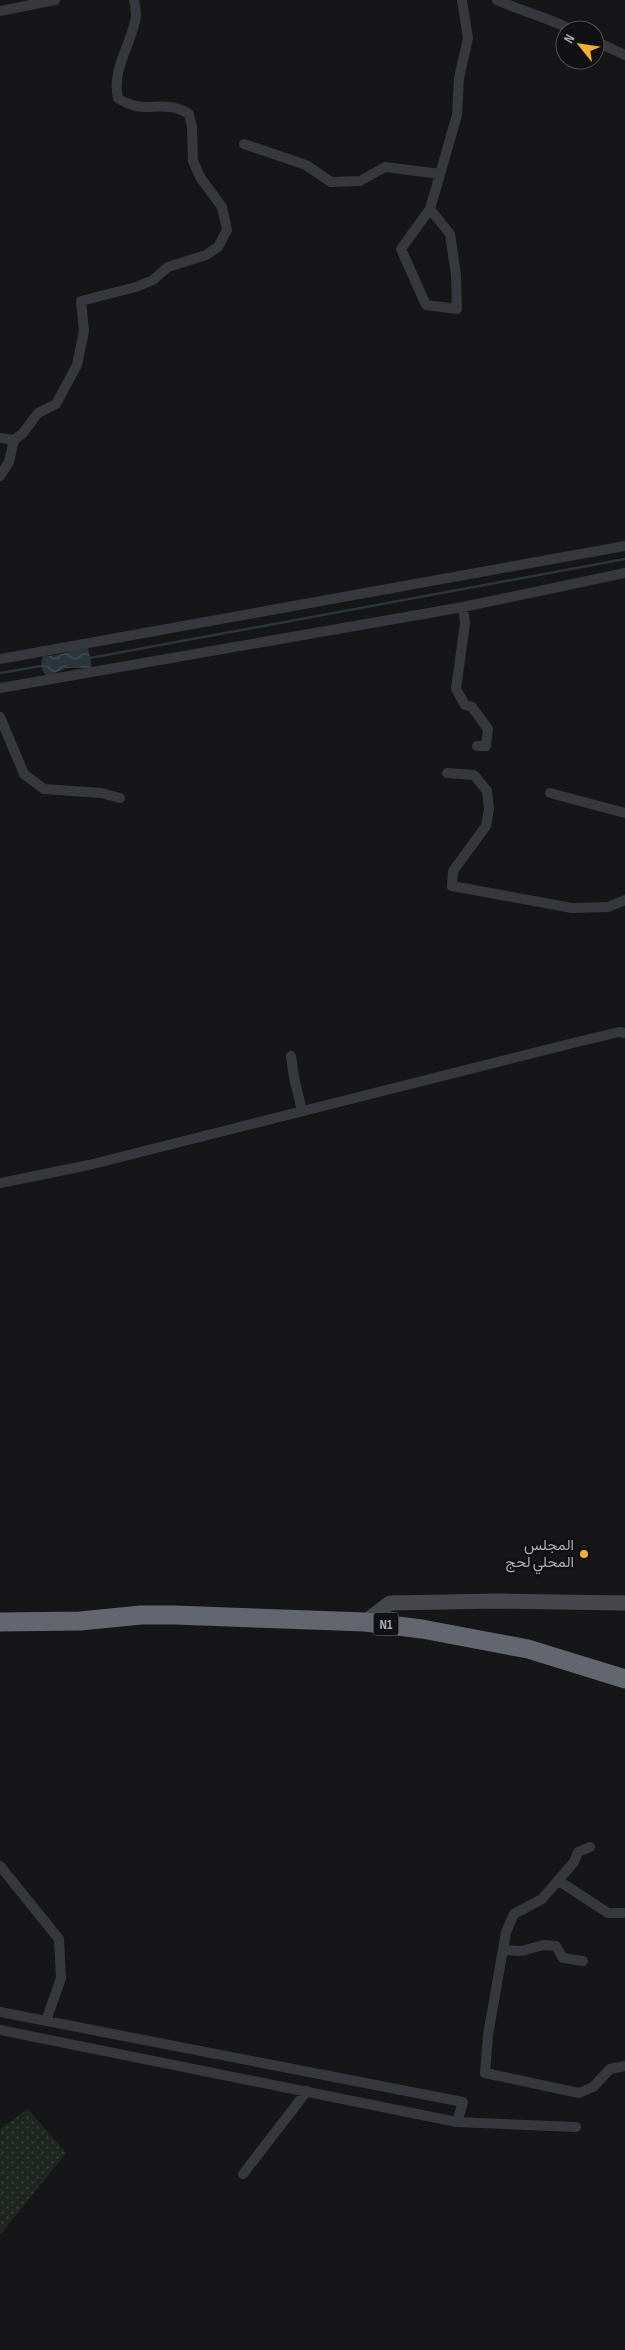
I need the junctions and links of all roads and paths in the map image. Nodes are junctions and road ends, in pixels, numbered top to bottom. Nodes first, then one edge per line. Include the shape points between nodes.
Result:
1 (55, 0) edge
2 (134, 0) edge
3 (462, 0) edge
4 (497, 0) edge
5 (0, 11) edge
6 (555, 22) edge
7 (605, 46) edge
8 (625, 55) edge
9 (244, 144) dead end
10 (440, 174) junction
11 (430, 209) junction
12 (0, 438) edge
13 (14, 440) junction
14 (0, 476) edge
15 (625, 546) edge
16 (625, 573) edge
17 (463, 607) junction
18 (0, 659) edge
19 (0, 688) edge
20 (0, 717) edge
21 (476, 746) dead end
22 (448, 772) dead end
23 (550, 793) dead end
24 (120, 798) dead end
25 (625, 813) edge
26 (625, 900) edge
27 (625, 1033) edge
28 (292, 1056) dead end
29 (302, 1111) junction
30 (0, 1183) edge
31 (625, 1603) edge
32 (0, 1610) edge
33 (141, 1615) junction
34 (0, 1622) edge
35 (365, 1622) junction
36 (625, 1679) edge
37 (590, 1847) dead end
38 (0, 1866) edge
39 (559, 1881) junction
40 (623, 1913) dead end
41 (504, 1950) junction
42 (583, 1961) dead end
43 (0, 2012) edge
44 (46, 2021) junction
45 (0, 2030) edge
46 (625, 2066) edge
47 (307, 2091) junction
48 (457, 2122) junction
49 (576, 2127) dead end
50 (243, 2174) dead end

1 - 5 street
2 - 13 street via 136,16 124,48 116,88 118,98 138,108 178,108 188,114 192,127 193,162 222,207 227,230 218,247 206,255 168,267 153,280 136,287 81,301 84,331 76,365 56,404 38,413
3 - 10 street via 468,38 459,78 457,115
4 - 6 street
7 - 8 street
9 - 10 street via 306,165 331,182 360,181 385,167
10 - 11 street
11 - 11 street via 401,249 426,305 457,309 450,234
12 - 13 street
13 - 14 street via 9,462
15 - 18 street
16 - 17 street
17 - 19 street
17 - 21 street via 465,623 456,688 465,705 472,707 488,729 486,746
20 - 24 street via 24,774 44,789 102,793
22 - 26 street via 474,776 487,791 489,809 486,826 453,871 452,886 572,908 608,907
23 - 25 street
27 - 29 street
28 - 29 street
29 - 30 street via 89,1165
31 - 35 main road via 499,1601 390,1604
32 - 33 highway, N1 via 80,1610
33 - 34 highway, N1 via 80,1621
33 - 35 highway, N1
35 - 36 highway, N1 via 441,1632 528,1649
37 - 39 street via 578,1852
38 - 44 street via 58,1939 61,1978
39 - 40 street via 608,1914
39 - 41 street via 542,1899 514,1914 506,1932
41 - 42 street via 556,1946 563,1958
41 - 46 street via 488,2035 485,2073 579,2093 593,2087 610,2069
43 - 44 street
44 - 48 street via 463,2102
45 - 47 street
47 - 48 street
47 - 50 street
48 - 49 street

